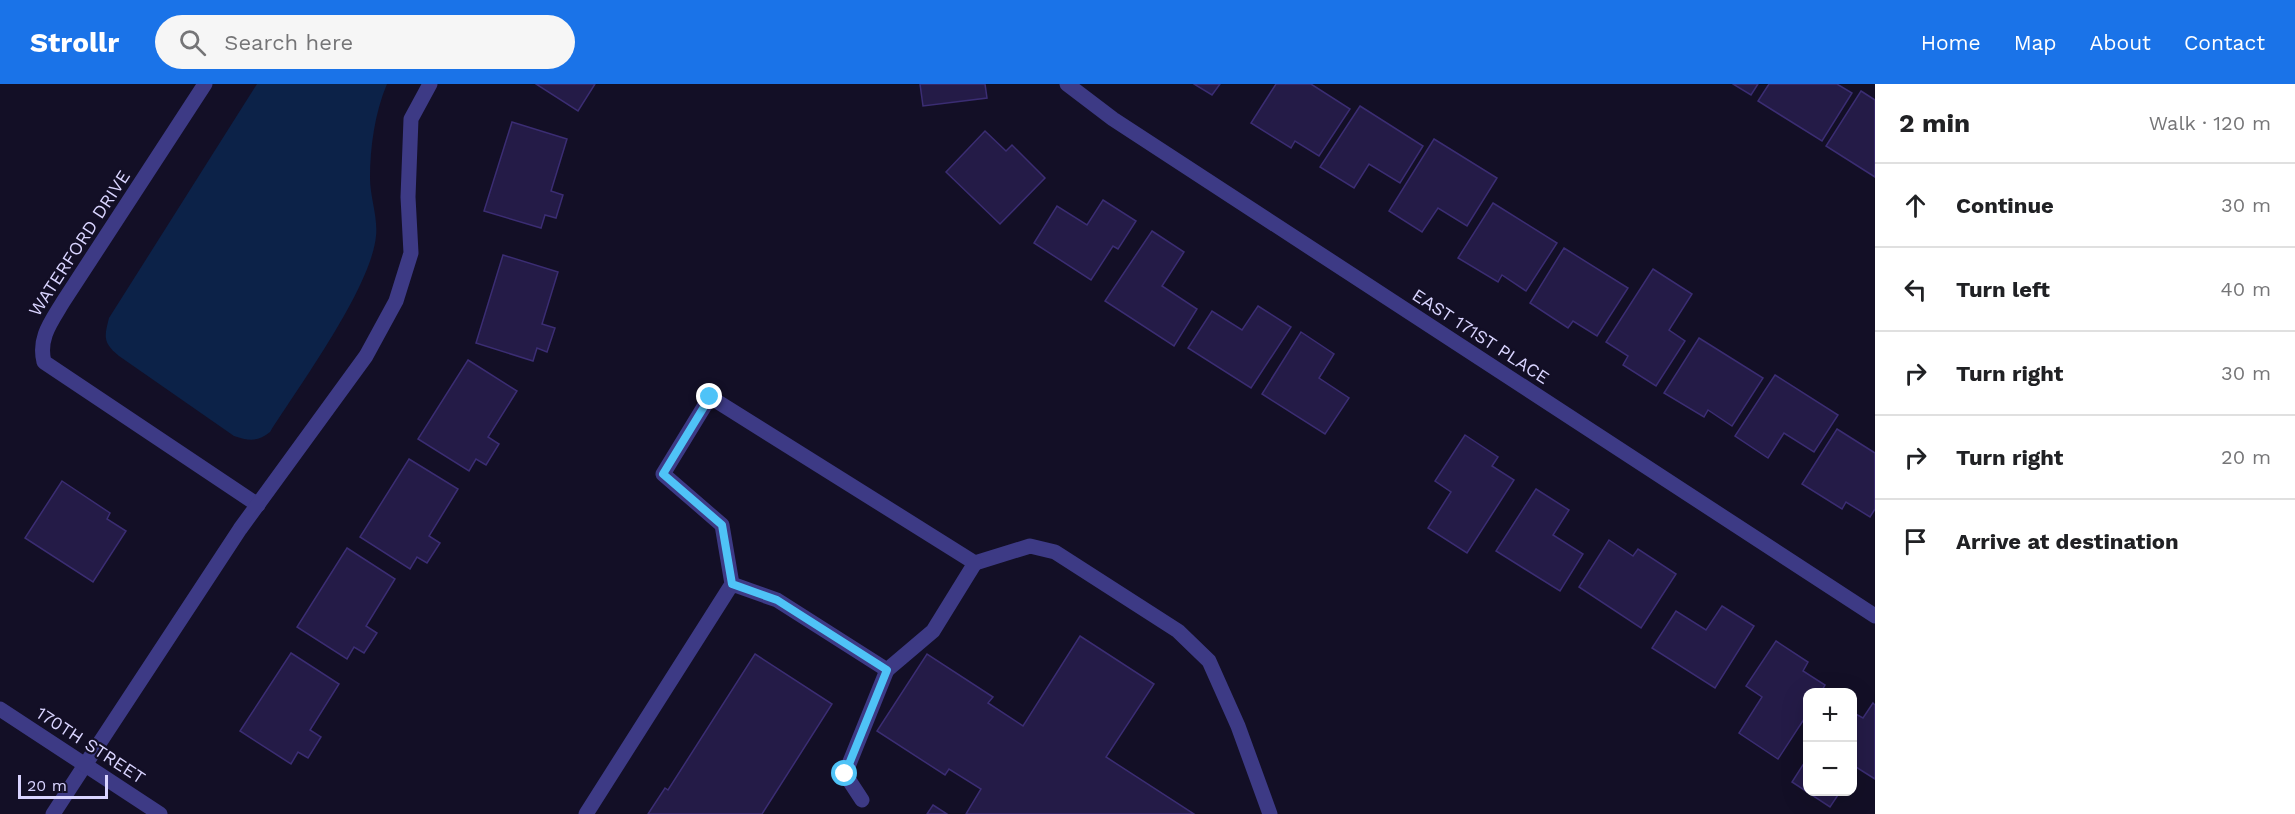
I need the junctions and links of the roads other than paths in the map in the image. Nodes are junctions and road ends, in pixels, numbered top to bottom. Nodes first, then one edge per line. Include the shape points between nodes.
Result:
1 (205, 84) edge
2 (430, 84) edge
3 (1067, 84) edge
4 (258, 505) junction
5 (975, 563) junction
6 (732, 584) junction
7 (1875, 616) edge
8 (887, 670) junction
9 (0, 709) edge
10 (85, 765) junction
11 (862, 800) dead end
12 (53, 814) edge
13 (160, 814) edge
14 (586, 814) edge
15 (1270, 814) edge

1 - 4 street, WATERFORD DRIVE via 63,302 45,333 41,350 44,362
2 - 4 street via 411,119 411,253 396,301 366,356
3 - 7 street, EAST 171ST PLACE via 1113,119
4 - 10 street
5 - 6 street via 710,397 663,474 722,525
5 - 8 street via 933,632
5 - 15 street via 1030,546 1055,552 1178,631 1209,661
6 - 8 street via 777,600
6 - 14 street
8 - 11 street via 845,774
9 - 10 street, 170TH STREET
10 - 12 street
10 - 13 street, 170TH STREET

